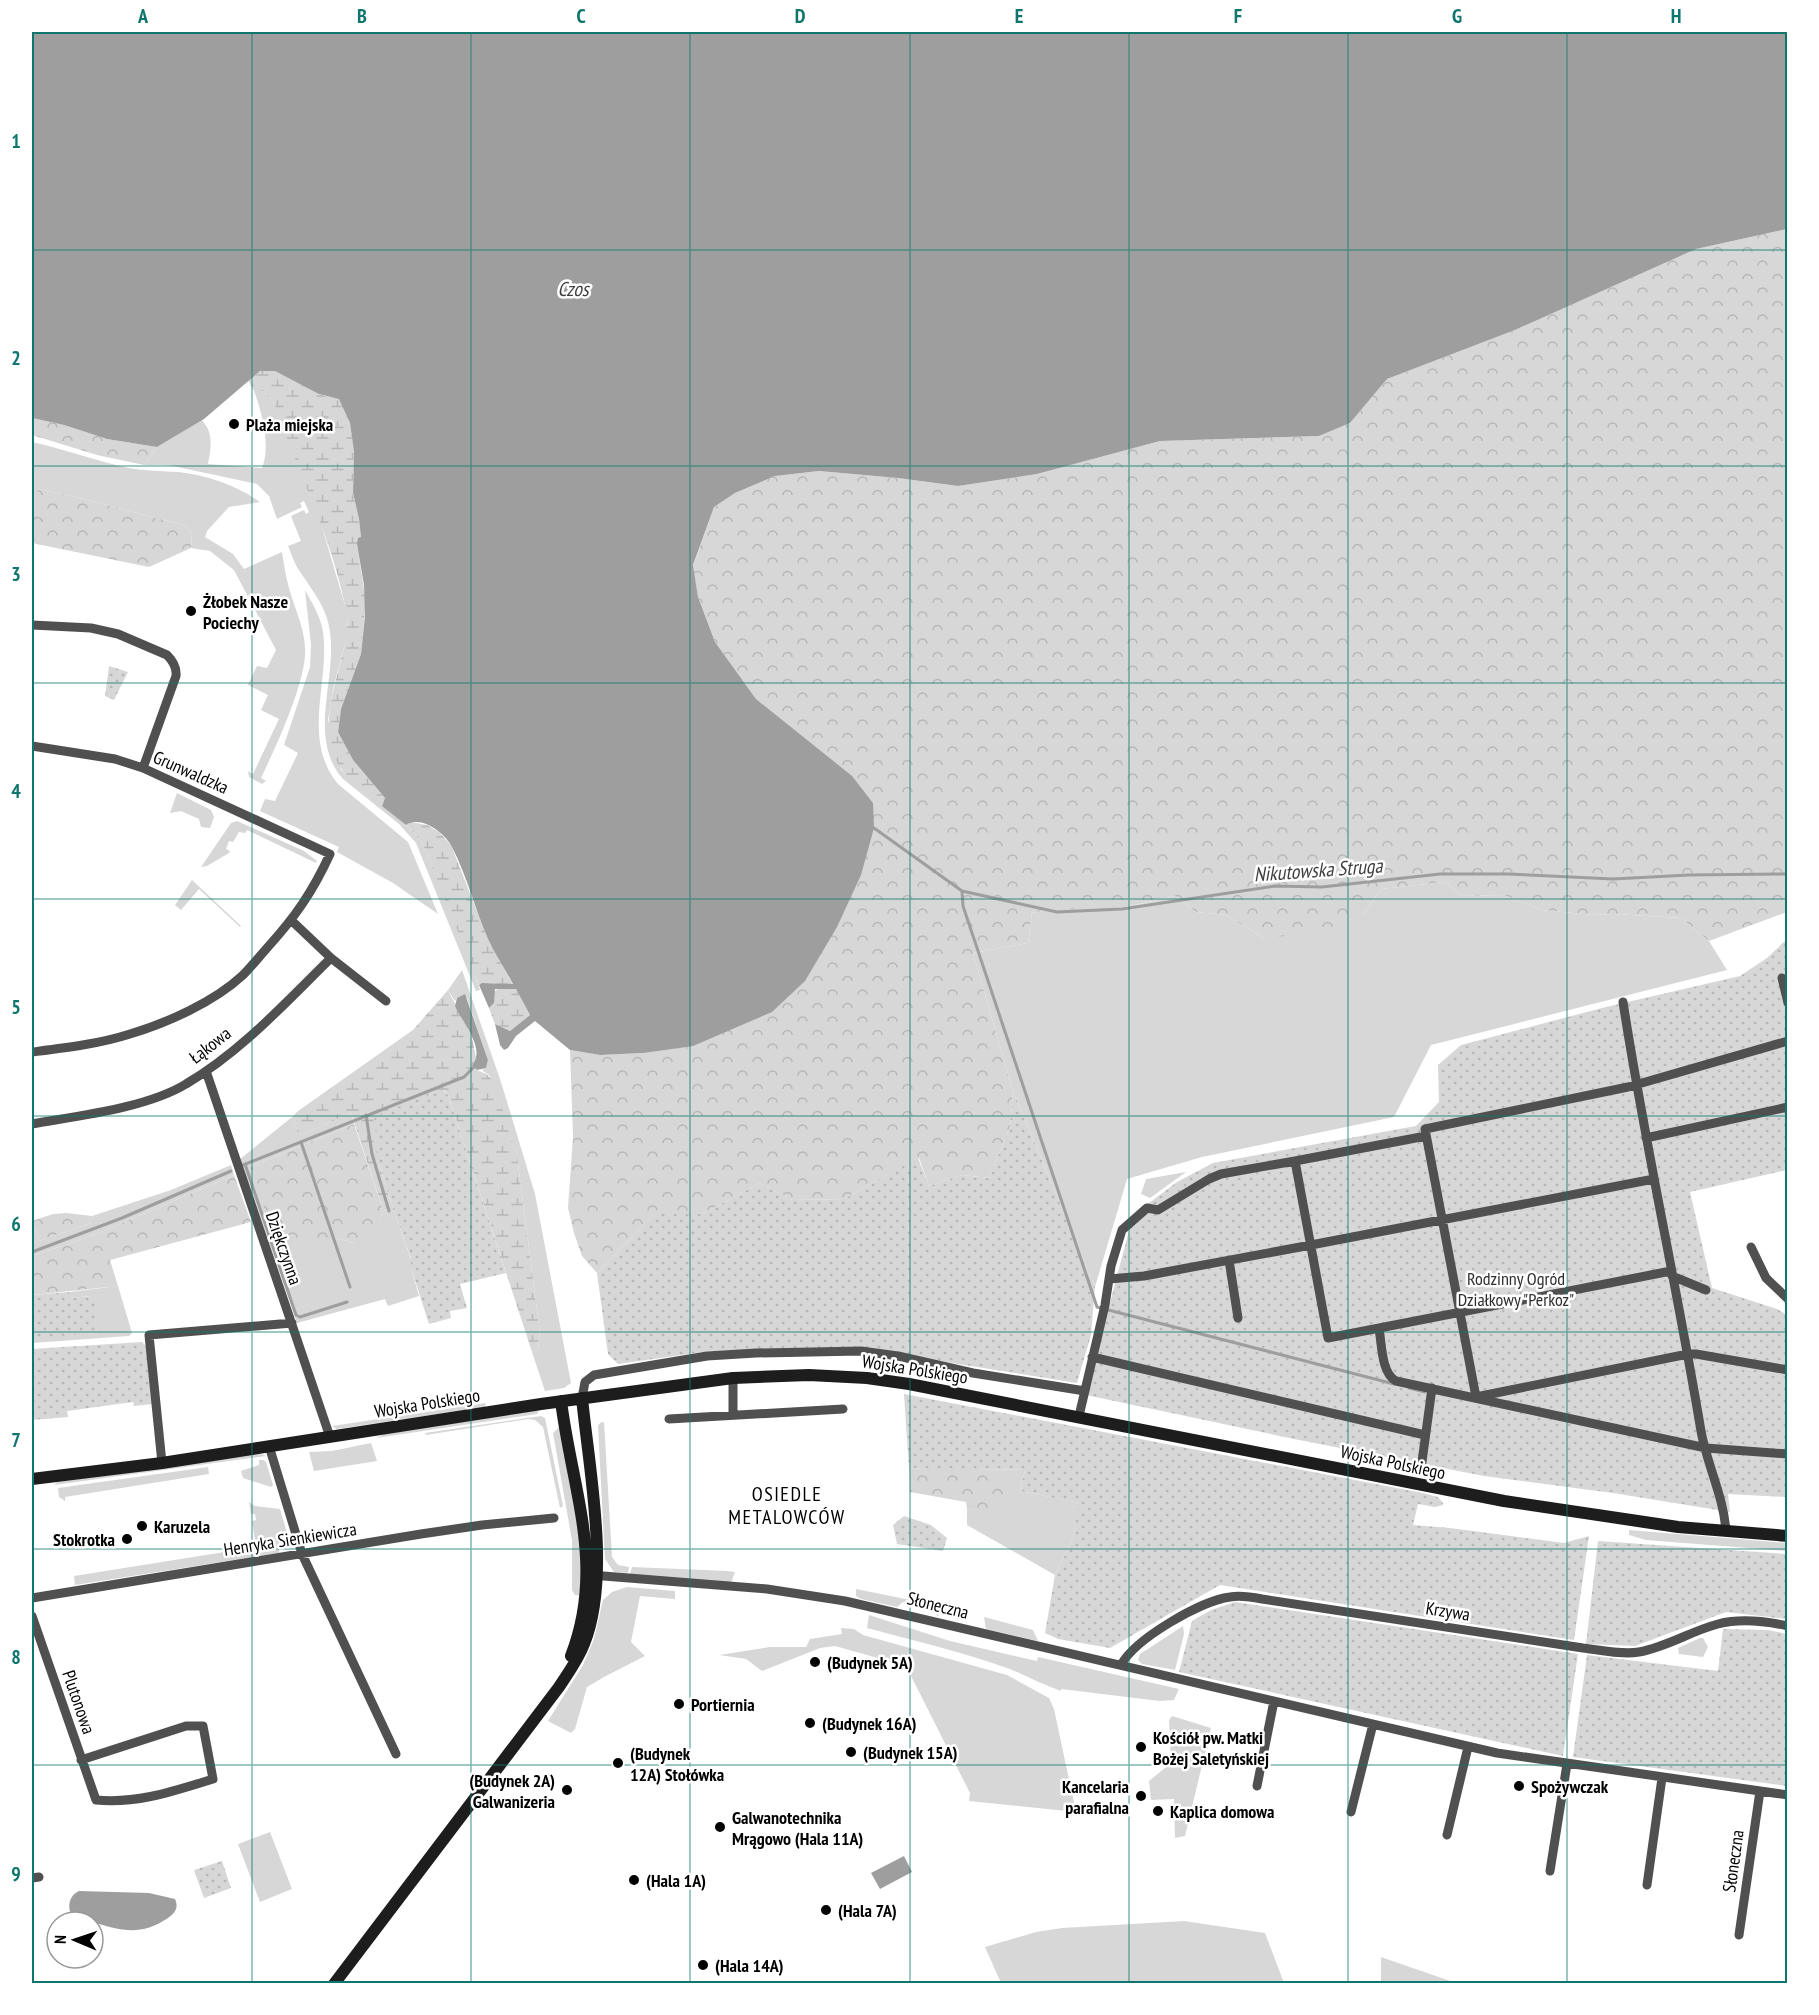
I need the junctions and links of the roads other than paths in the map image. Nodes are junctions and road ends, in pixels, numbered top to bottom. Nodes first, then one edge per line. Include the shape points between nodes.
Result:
1 (32, 625) edge
2 (32, 746) edge
3 (143, 768) junction
4 (292, 921) junction
5 (331, 958) junction
6 (1782, 978) dead end
7 (386, 1001) dead end
8 (1623, 1002) dead end
9 (1788, 1003) edge
10 (1788, 1041) edge
11 (32, 1052) edge
12 (206, 1071) junction
13 (1636, 1085) junction
14 (1788, 1107) edge
15 (32, 1124) edge
16 (1426, 1136) junction
17 (1646, 1138) junction
18 (1295, 1161) junction
19 (1654, 1179) junction
20 (1442, 1221) junction
21 (1311, 1245) junction
22 (1751, 1247) dead end
23 (1229, 1260) junction
24 (1672, 1273) junction
25 (1109, 1279) junction
26 (1706, 1290) dead end
27 (1788, 1299) edge
28 (1460, 1312) junction
29 (1238, 1318) dead end
30 (292, 1323) junction
31 (1379, 1329) junction
32 (1688, 1354) junction
33 (1092, 1357) junction
34 (1788, 1370) edge
35 (733, 1378) junction
36 (1432, 1388) junction
37 (1085, 1391) junction
38 (1476, 1397) junction
39 (582, 1398) junction
40 (561, 1401) junction
41 (843, 1409) dead end
42 (733, 1414) junction
43 (1079, 1416) junction
44 (669, 1419) dead end
45 (1425, 1435) junction
46 (330, 1437) junction
47 (269, 1446) junction
48 (1706, 1448) junction
49 (1788, 1454) edge
50 (162, 1463) junction
51 (1421, 1469) dead end
52 (32, 1479) edge
53 (554, 1518) dead end
54 (1726, 1532) junction
55 (1788, 1536) edge
56 (302, 1554) junction
57 (592, 1575) junction
58 (32, 1598) edge
59 (32, 1616) edge
60 (1788, 1626) edge
61 (1121, 1665) junction
62 (1274, 1701) junction
63 (1373, 1724) junction
64 (1468, 1747) junction
65 (396, 1754) dead end
66 (81, 1760) junction
67 (1567, 1764) junction
68 (1662, 1778) junction
69 (1257, 1786) dead end
70 (1760, 1791) junction
71 (1788, 1795) edge
72 (1351, 1812) dead end
73 (1447, 1835) dead end
74 (1550, 1871) dead end
75 (1647, 1885) dead end
76 (1739, 1935) dead end
77 (334, 1983) edge

1 - 3 street via 91,628 118,634 172,660 176,676
2 - 3 street, Grunwaldzka via 99,756
3 - 4 street, Grunwaldzka via 330,854
4 - 5 street
4 - 11 street via 242,976 199,1005 130,1034
5 - 7 street
5 - 12 street, Łąkowa
6 - 9 street
8 - 13 street
10 - 13 street
12 - 15 street, Łąkowa via 160,1095 96,1113
12 - 30 street, Dziękczynna
13 - 16 street via 1425,1129
13 - 17 street
14 - 17 street
16 - 18 street
16 - 20 street
17 - 19 street
18 - 21 street
18 - 25 street via 1221,1174 1158,1210 1147,1208 1122,1230
19 - 20 street
19 - 24 street
20 - 21 street
20 - 28 street
21 - 23 street
21 - 31 street via 1328,1338
22 - 27 street via 1766,1278
23 - 25 street
23 - 29 street
24 - 26 street
24 - 28 street
24 - 32 street
25 - 33 street
28 - 31 street
28 - 38 street
30 - 46 street, Dziękczynna
30 - 50 street via 149,1335
31 - 36 street via 1391,1378
32 - 34 street
32 - 38 street
32 - 48 street
33 - 37 street
33 - 45 street
35 - 39 street, Wojska Polskiego
35 - 42 street
35 - 43 street, Wojska Polskiego via 867,1378
36 - 38 street
36 - 45 street
37 - 39 street via 898,1356 819,1352 706,1356 604,1373 585,1382
37 - 43 street
38 - 48 street
39 - 40 street, Wojska Polskiego
39 - 57 street via 595,1532
40 - 46 street, Wojska Polskiego
40 - 57 street
41 - 42 street
42 - 44 street
43 - 54 street, Wojska Polskiego via 1458,1493
45 - 51 street
46 - 47 street, Wojska Polskiego
47 - 50 street, Wojska Polskiego
47 - 56 street
48 - 49 street
48 - 54 street
50 - 52 street, Wojska Polskiego
53 - 56 street, Henryka Sienkiewicza via 482,1525
54 - 55 street, Wojska Polskiego
56 - 58 street, Henryka Sienkiewicza
56 - 65 street
57 - 61 street, Słoneczna via 767,1589 845,1601
57 - 77 street via 595,1602 585,1643 559,1688
59 - 66 street, Plutonowa
60 - 61 street, Krzywa via 1728,1622 1635,1653 1230,1597 1200,1606 1161,1629 1129,1652
61 - 62 street, Słoneczna
62 - 63 street, Słoneczna
62 - 69 street
63 - 64 street, Słoneczna
63 - 72 street
64 - 67 street, Słoneczna
64 - 73 street
66 - 66 street, Plutonowa via 96,1800 162,1796 213,1779 203,1726 186,1726
67 - 68 street, Słoneczna
67 - 74 street
68 - 70 street, Słoneczna
68 - 75 street
70 - 71 street, Słoneczna
70 - 76 street, Słoneczna

